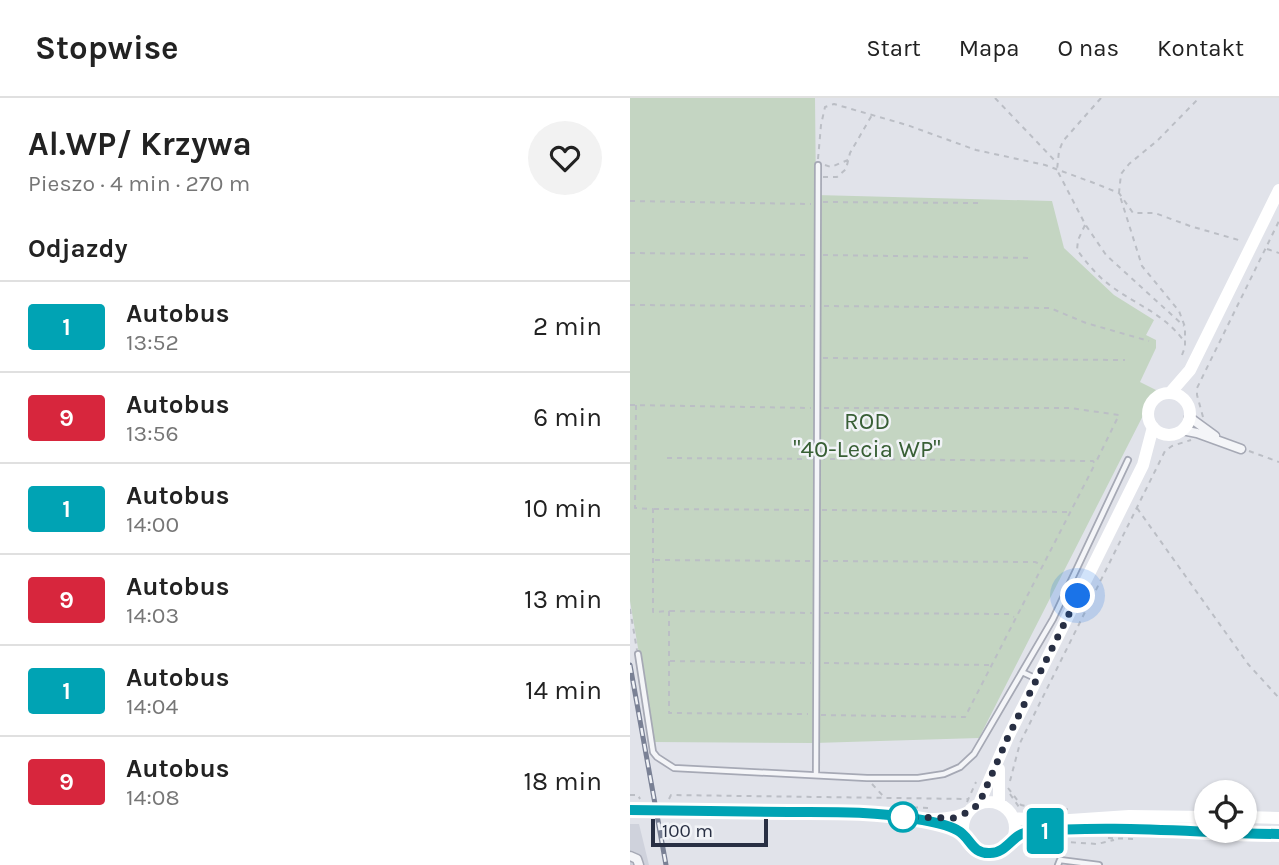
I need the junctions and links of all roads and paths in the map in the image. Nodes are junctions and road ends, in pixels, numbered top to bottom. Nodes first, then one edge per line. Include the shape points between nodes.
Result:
1 (995, 98) edge
2 (1101, 98) edge
3 (1199, 98) edge
4 (872, 115) junction
5 (819, 155) junction
6 (848, 160) junction
7 (1057, 163) junction
8 (818, 165) junction
9 (1057, 170) junction
10 (1279, 190) edge
11 (1119, 193) junction
12 (630, 201) edge
13 (982, 203) dead end
14 (818, 204) junction
15 (1279, 221) edge
16 (1085, 224) junction
17 (1259, 247) junction
18 (630, 253) edge
19 (1279, 253) edge
20 (819, 255) junction
21 (1032, 258) dead end
22 (630, 305) edge
23 (819, 306) junction
24 (1185, 327) junction
25 (1149, 341) dead end
26 (1185, 345) junction
27 (1182, 355) dead end
28 (819, 358) junction
29 (1125, 360) dead end
30 (1190, 370) junction
31 (1170, 394) junction
32 (1184, 400) junction
33 (630, 405) edge
34 (636, 405) junction
35 (818, 408) junction
36 (1189, 417) junction
37 (1153, 427) junction
38 (1198, 429) junction
39 (1182, 430) junction
40 (1168, 435) junction
41 (1241, 449) joint
42 (667, 458) dead end
43 (818, 458) junction
44 (1128, 460) dead end
45 (1279, 462) edge
46 (1094, 464) junction
47 (1143, 464) junction
48 (1137, 508) junction
49 (653, 509) junction
50 (817, 510) junction
51 (1069, 512) junction
52 (653, 560) junction
53 (817, 561) junction
54 (1042, 565) junction
55 (630, 609) edge
56 (669, 611) junction
57 (816, 613) junction
58 (1015, 617) junction
59 (638, 654) joint
60 (669, 661) junction
61 (816, 663) junction
62 (992, 665) junction
63 (1021, 672) junction
64 (1037, 679) junction
65 (1279, 698) edge
66 (815, 715) junction
67 (1000, 757) junction
68 (816, 774) junction
69 (1012, 774) dead end
70 (867, 778) junction
71 (630, 795) edge
72 (671, 795) dead end
73 (639, 796) dead end
74 (885, 798) junction
75 (999, 804) junction
76 (972, 805) junction
77 (630, 810) edge
78 (1194, 817) edge
79 (1257, 817) edge
80 (915, 818) junction
81 (1013, 818) junction
82 (1279, 818) edge
83 (1194, 831) edge
84 (1257, 833) edge
85 (1279, 834) edge
86 (965, 838) junction
87 (1013, 838) junction
88 (630, 856) edge
89 (639, 865) edge
90 (1058, 865) edge
91 (1099, 865) edge

1 - 7 path
2 - 7 path via 1063,141
3 - 11 path via 1129,164 1121,174
4 - 5 path via 834,104 825,107
4 - 6 path
4 - 9 path via 976,150
5 - 6 path via 831,167
5 - 8 path
6 - 8 path via 846,169 833,178 822,177
7 - 9 path
8 - 14 lane
9 - 11 path
9 - 16 path
10 - 17 main road
11 - 17 path via 1133,213 1155,213
11 - 24 path via 1142,266 1179,311
12 - 14 path
13 - 14 path
14 - 20 lane
15 - 17 path
16 - 24 path via 1106,255
16 - 26 path via 1077,250 1093,270 1172,325
17 - 19 path
17 - 30 main road
17 - 38 path via 1197,388 1203,419
18 - 20 path
20 - 21 path
20 - 23 lane
22 - 23 path
23 - 25 path via 1050,308
23 - 28 lane
24 - 26 path
26 - 27 path
28 - 29 path
28 - 35 lane
30 - 31 main road
30 - 32 main road
31 - 32 main road
31 - 37 main road via 1151,403 1148,416
32 - 36 main road
33 - 34 path
34 - 35 path
34 - 49 path via 635,508
35 - 43 lane
35 - 46 path via 1070,408 1119,415
36 - 38 street
36 - 39 main road
37 - 40 main road
37 - 47 main road
38 - 39 street
38 - 41 street
38 - 48 path via 1194,438 1165,452
39 - 40 main road
40 - 47 main road
41 - 45 path
42 - 43 path
43 - 46 path
43 - 50 lane
44 - 63 lane via 1069,590
46 - 51 path
47 - 64 main road
48 - 65 path via 1248,664
48 - 69 path via 1020,743
49 - 50 path
49 - 52 path
50 - 51 path
50 - 53 lane
51 - 54 path
52 - 53 path
52 - 56 path via 653,612
53 - 54 path
53 - 57 lane
54 - 58 path
55 - 59 path
56 - 57 path
56 - 60 path
57 - 58 path
57 - 61 lane
58 - 62 path
59 - 68 lane via 653,752 668,765
60 - 61 path
60 - 66 path via 669,713
61 - 62 path
61 - 66 lane
62 - 66 path via 965,717
63 - 64 lane
63 - 70 lane via 996,720 960,767 918,778
64 - 67 main road
66 - 68 lane
67 - 75 main road
67 - 76 main road
68 - 70 lane
70 - 74 path
71 - 73 path
72 - 74 path
74 - 76 path
75 - 76 main road
75 - 81 main road
76 - 80 main road via 954,818
76 - 86 main road via 964,822
77 - 80 main road via 828,812
78 - 81 main road
79 - 82 main road
80 - 86 main road via 954,828
81 - 87 main road
83 - 87 main road via 1112,827 1031,831
84 - 85 main road
86 - 87 main road via 974,849 989,853 1004,849
88 - 89 street
90 - 91 lane via 1060,860

